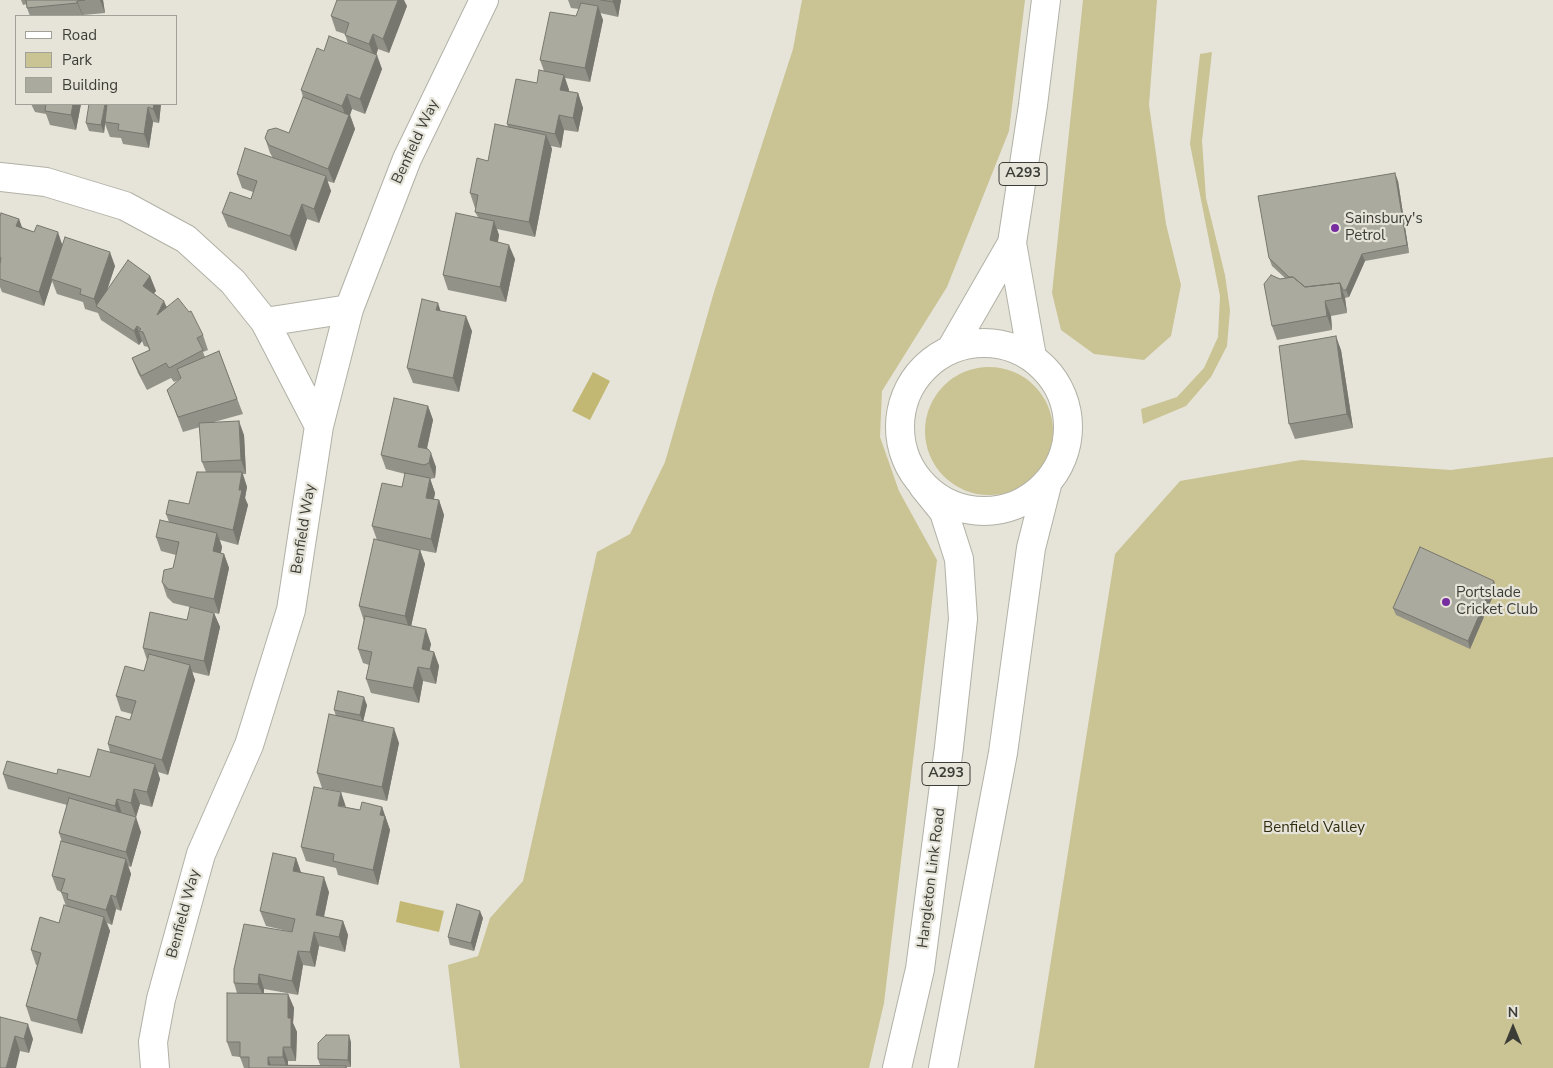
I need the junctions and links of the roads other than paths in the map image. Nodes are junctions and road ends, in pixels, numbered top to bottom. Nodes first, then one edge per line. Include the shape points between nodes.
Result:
1 (484, 0) edge
2 (1046, 0) edge
3 (0, 176) edge
4 (1012, 243) junction
5 (349, 309) junction
6 (265, 322) junction
7 (951, 348) junction
8 (1032, 357) junction
9 (319, 426) junction
10 (1046, 485) junction
11 (923, 486) junction
12 (155, 1068) edge
13 (898, 1068) edge
14 (943, 1068) edge

1 - 5 main road, Benfield Way via 406,159
2 - 4 main road, A293 via 1034,105
3 - 6 main road via 46,182 125,206 186,238 233,282
4 - 7 main road, A293
4 - 8 main road, A293
5 - 6 main road
5 - 9 main road, Benfield Way
6 - 9 main road
7 - 8 main road via 980,342 1004,343
7 - 11 main road via 926,364 909,387 900,415 901,443 911,469
8 - 10 main road via 1054,379 1065,401 1069,428 1063,458
9 - 12 main road, Benfield Way via 291,610 249,745 201,854 161,999 153,1042
10 - 11 main road via 1023,502 995,511 973,511 945,502
10 - 14 main road via 1031,548 1003,753
11 - 13 main road, Hangleton Link Road / A293 via 944,512 959,559 963,619 920,969

